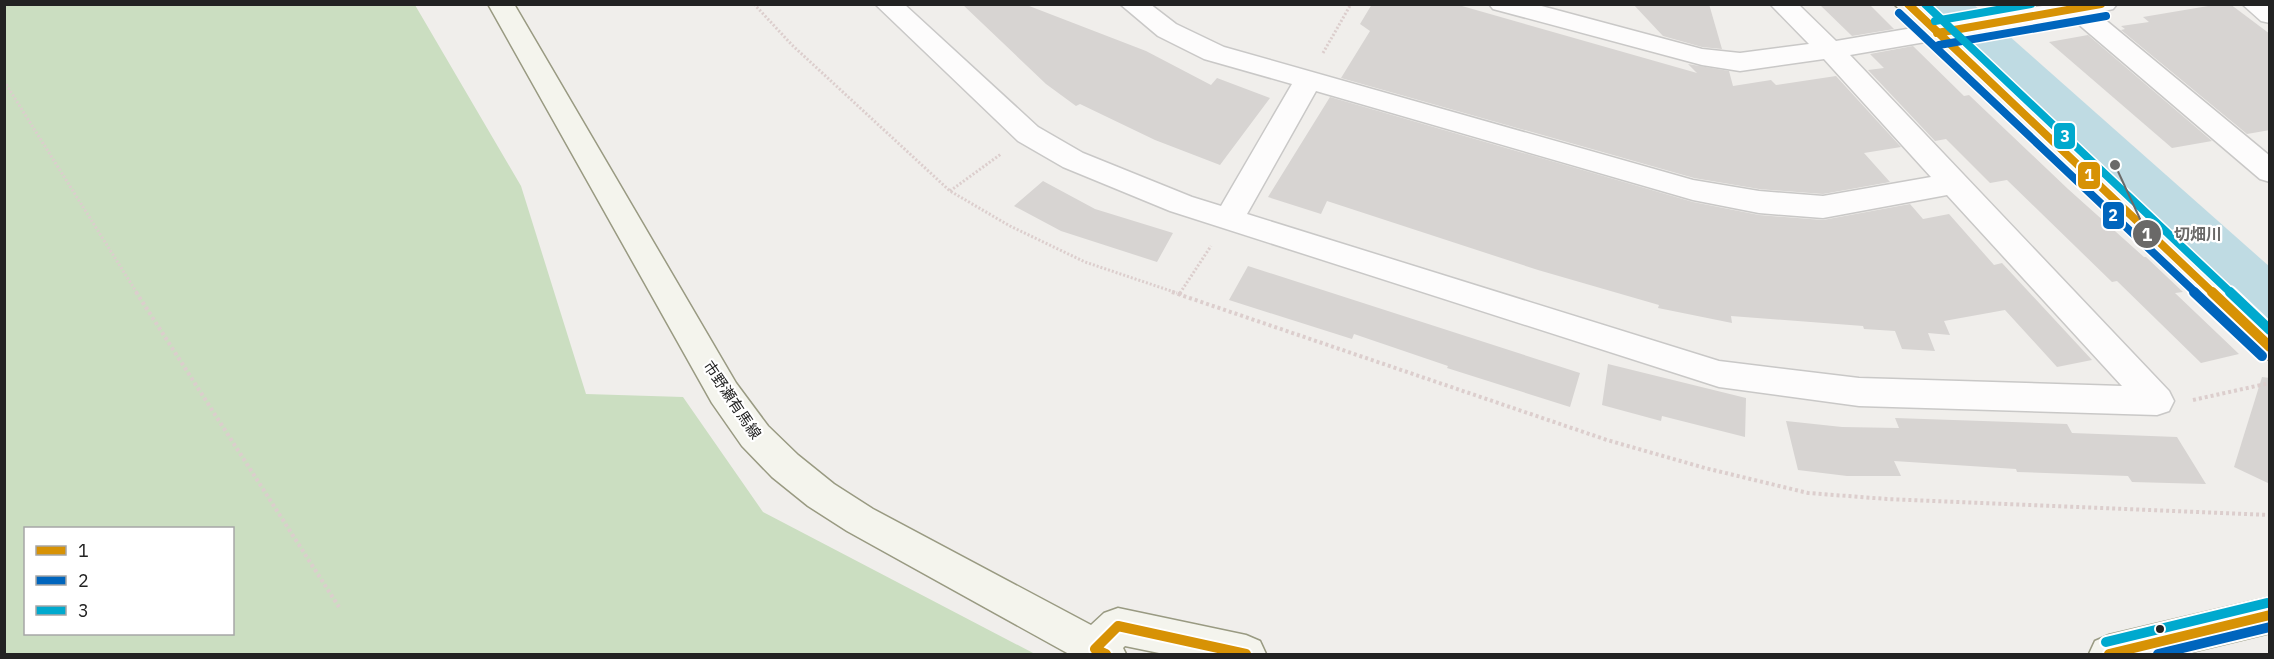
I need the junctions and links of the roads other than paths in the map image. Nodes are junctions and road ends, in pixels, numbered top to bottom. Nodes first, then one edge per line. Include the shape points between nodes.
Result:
1 (501, 4) edge
2 (888, 4) edge
3 (1133, 4) edge
4 (1502, 4) edge
5 (1783, 4) edge
6 (1907, 4) edge
7 (2104, 4) edge
8 (2255, 4) edge
9 (2076, 9) junction
10 (1585, 15) edge
11 (2270, 15) edge
12 (1937, 33) junction
13 (1830, 50) junction
14 (1308, 80) junction
15 (2270, 172) edge
16 (1954, 183) junction
17 (1229, 218) junction
18 (2270, 347) edge
19 (2270, 615) edge
20 (1100, 652) edge
21 (1246, 654) edge
22 (2109, 654) edge

1 - 20 main road, 市野瀬有馬線 via 724,393 755,436 821,495 860,520
2 - 17 street via 1028,134 1073,160 1181,204
3 - 14 street via 1167,30 1214,53
4 - 10 street
5 - 13 street
6 - 12 main road
7 - 9 street
8 - 11 street
9 - 12 street
9 - 15 street
10 - 13 street via 1702,57 1740,62
12 - 13 street
12 - 18 main road
13 - 16 street
14 - 16 street via 1693,190 1759,202 1823,207
14 - 17 street
16 - 17 street via 2157,401 1859,392 1719,374
19 - 22 main road
20 - 21 main road via 1118,626

